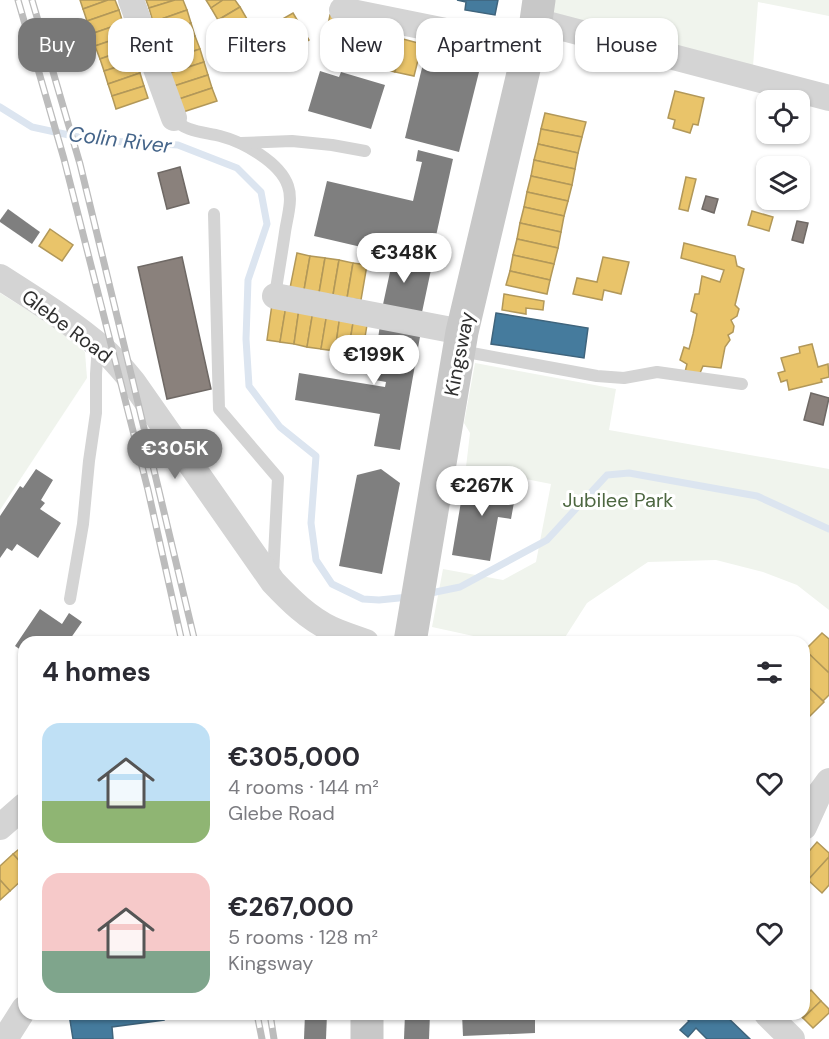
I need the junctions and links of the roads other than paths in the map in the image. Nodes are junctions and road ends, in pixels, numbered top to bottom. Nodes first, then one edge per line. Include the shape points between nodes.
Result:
1 (131, 0) edge
2 (342, 10) dead end
3 (461, 18) edge
4 (563, 30) edge
5 (523, 72) edge
6 (829, 98) edge
7 (174, 118) joint
8 (237, 143) junction
9 (365, 151) dead end
10 (214, 214) dead end
11 (0, 277) edge
12 (275, 296) joint
13 (460, 341) junction
14 (98, 345) junction
15 (742, 384) dead end
16 (273, 582) junction
17 (70, 599) dead end
18 (412, 628) edge
19 (351, 636) edge
20 (829, 781) edge
21 (822, 810) edge
22 (18, 811) edge
23 (810, 821) edge
24 (0, 827) edge
25 (18, 1018) edge
26 (367, 1020) edge
27 (773, 1020) edge
28 (5, 1039) edge
29 (367, 1039) edge
30 (792, 1039) edge

1 - 7 street
2 - 3 street
4 - 6 street
5 - 13 main road, Kingsway
7 - 8 lane via 187,129
8 - 9 lane via 292,141
8 - 12 lane via 265,158 288,186 290,202
10 - 16 lane via 219,409 278,478
11 - 14 street, Glebe Road
12 - 13 street
13 - 15 lane via 597,376 624,378 657,372
13 - 18 main road, Kingsway
14 - 16 street, Glebe Road via 134,382
14 - 17 lane via 96,413
16 - 19 street, Glebe Road via 310,616
20 - 21 street via 818,796
21 - 23 street
22 - 24 street
25 - 28 street
26 - 29 main road
27 - 30 street

